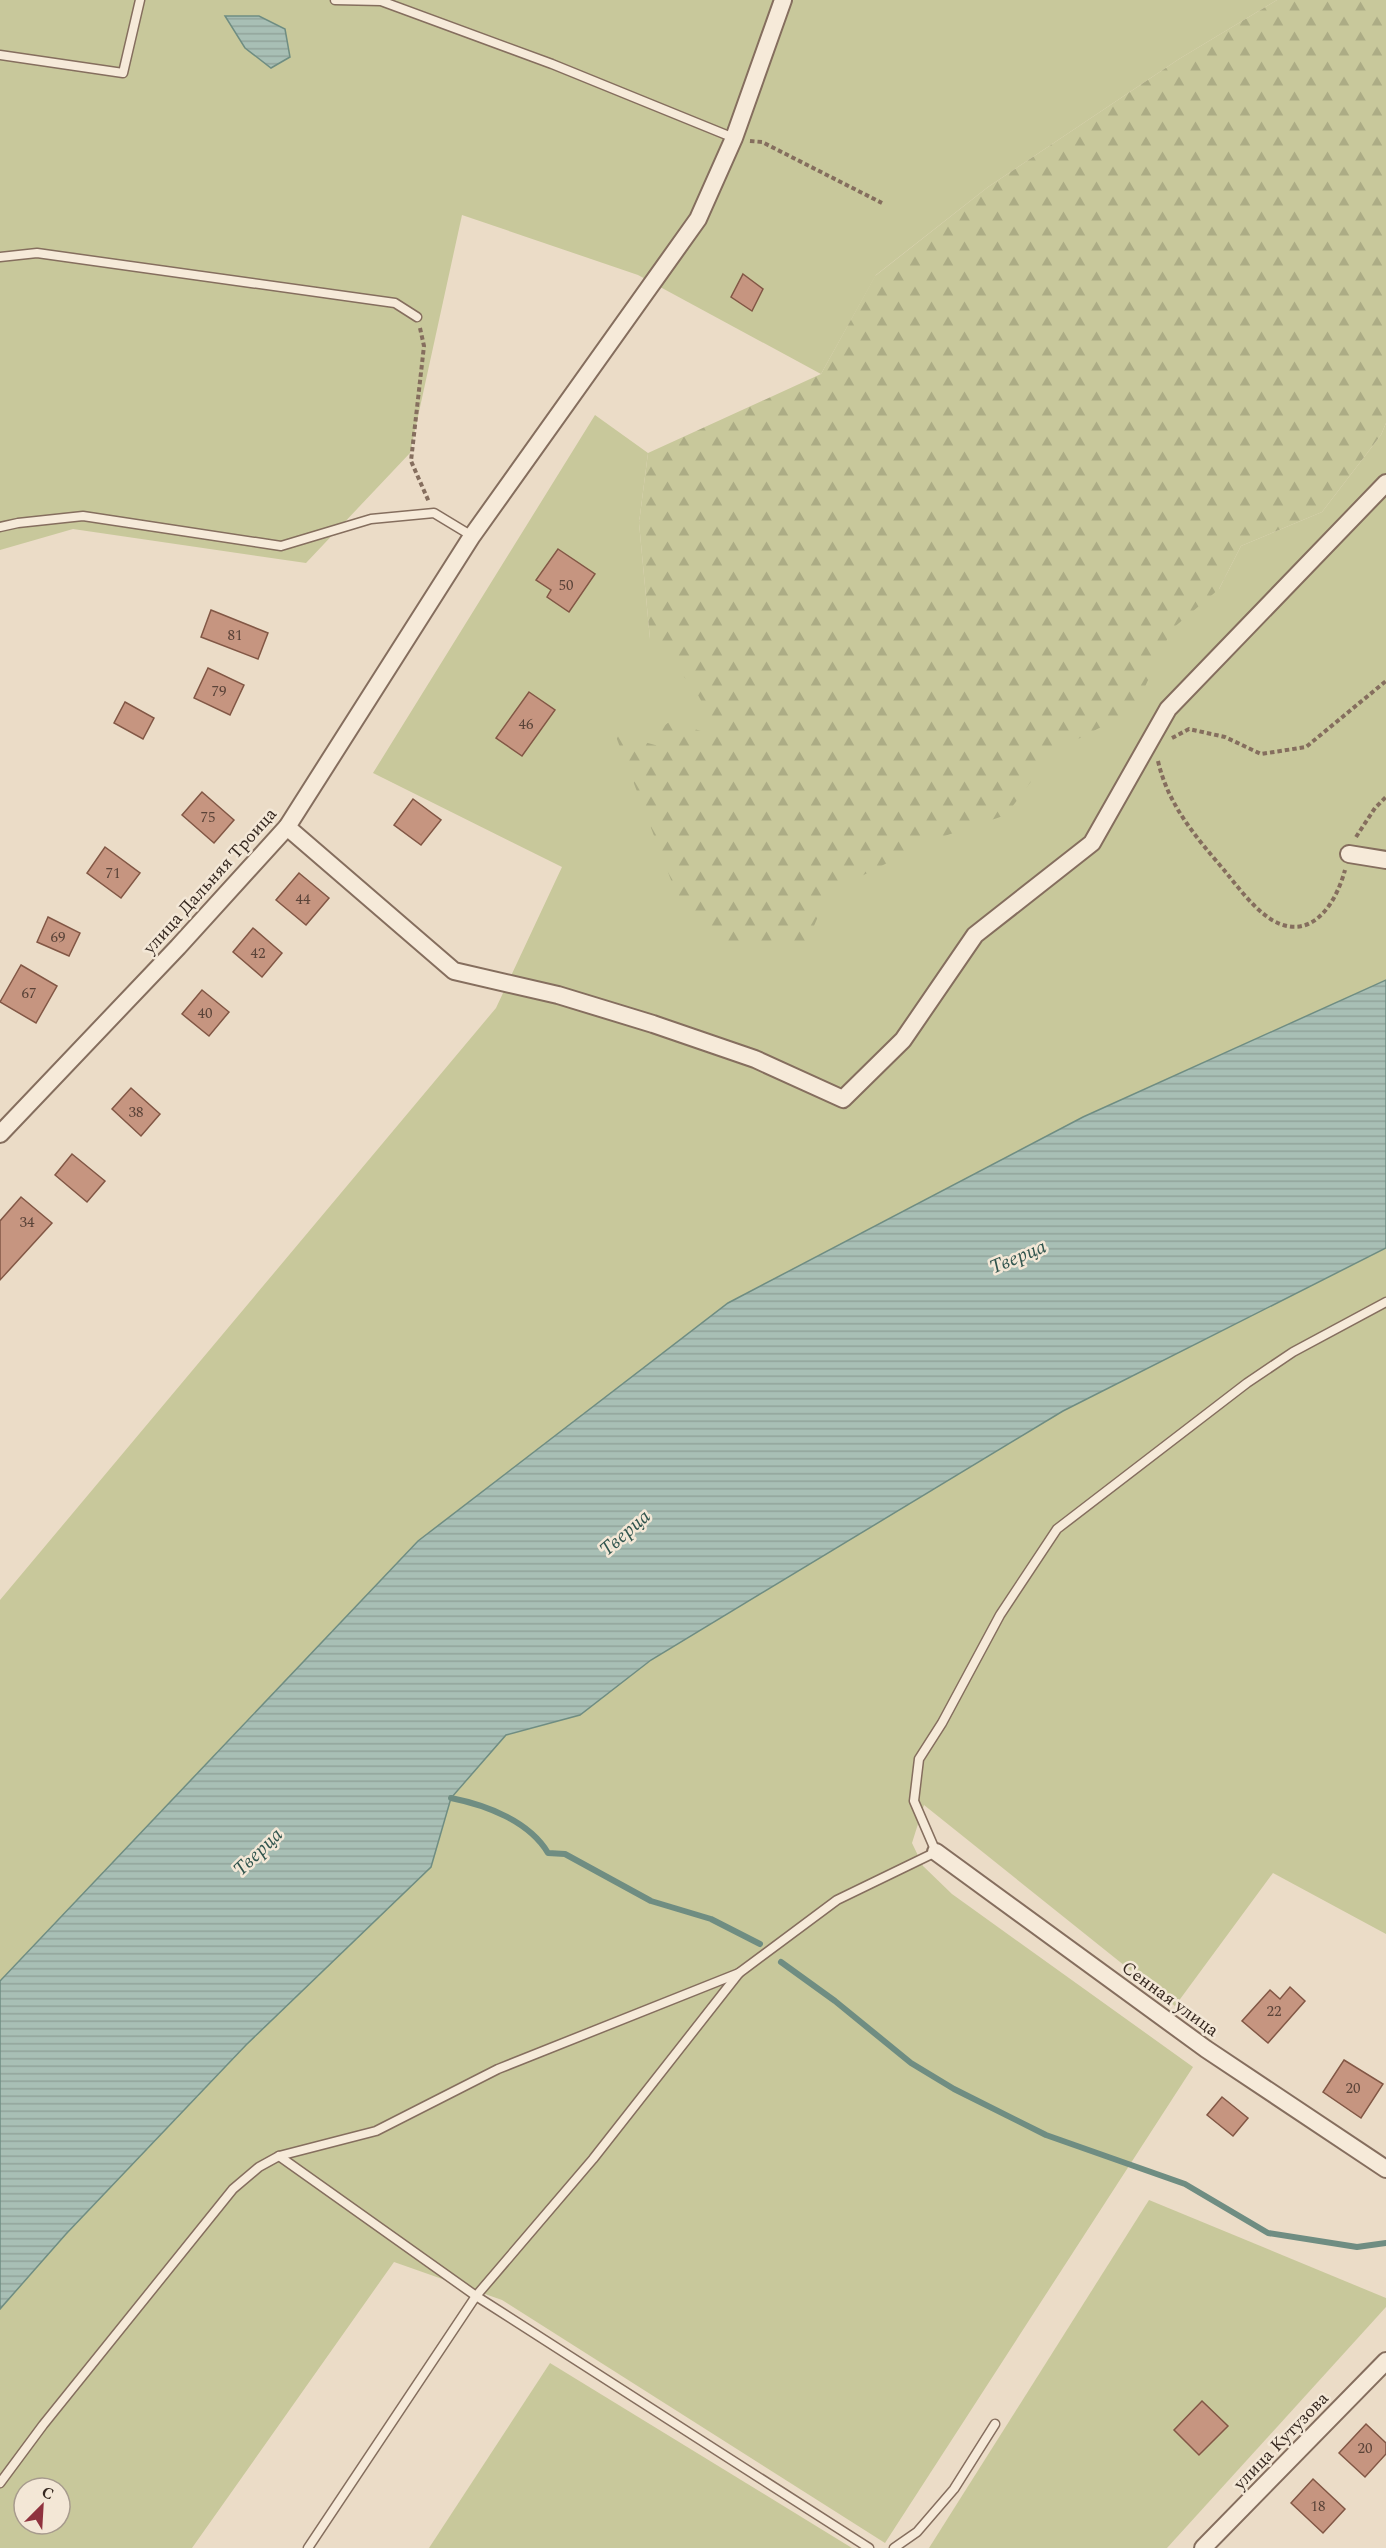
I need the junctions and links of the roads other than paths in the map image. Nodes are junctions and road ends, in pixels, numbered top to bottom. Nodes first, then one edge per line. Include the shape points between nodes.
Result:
1 (140, 0) edge
2 (335, 0) edge
3 (783, 0) edge
4 (0, 55) edge
5 (734, 138) junction
6 (0, 257) edge
7 (417, 317) road end
8 (1386, 483) edge
9 (0, 527) edge
10 (472, 536) junction
11 (287, 827) junction
12 (1349, 854) road end
13 (1386, 860) edge
14 (0, 1134) edge
15 (1386, 1302) edge
16 (936, 1852) junction
17 (739, 1973) junction
18 (279, 2156) junction
19 (1386, 2169) edge
20 (476, 2296) junction
21 (1386, 2361) edge
22 (995, 2424) dead end
23 (0, 2483) edge
24 (308, 2548) edge
25 (869, 2548) edge
26 (894, 2548) edge
27 (1203, 2548) edge

1 - 4 lane via 123,73
2 - 5 lane via 381,1 552,64
3 - 5 street, улица Дальняя Троица
5 - 10 street, улица Дальняя Троица via 698,219
6 - 7 lane via 37,253 395,303
8 - 11 street via 1168,709 1092,843 975,935 903,1040 843,1099 755,1059 653,1024 558,995 454,971
9 - 10 lane via 83,516 281,546 371,519 434,513
10 - 11 street, улица Дальняя Троица
11 - 14 street, улица Дальняя Троица
12 - 13 street
15 - 16 lane via 1293,1352 1246,1383 1057,1529 1000,1615 919,1759 914,1801
16 - 17 lane via 837,1900
16 - 19 street, Сенная улица via 1206,2049
17 - 18 lane via 498,2068 376,2131
17 - 20 lane via 593,2159
18 - 20 lane
18 - 23 lane via 233,2189
20 - 24 lane
20 - 25 lane
21 - 27 street, улица Кутузова
22 - 26 lane via 954,2489 917,2532

